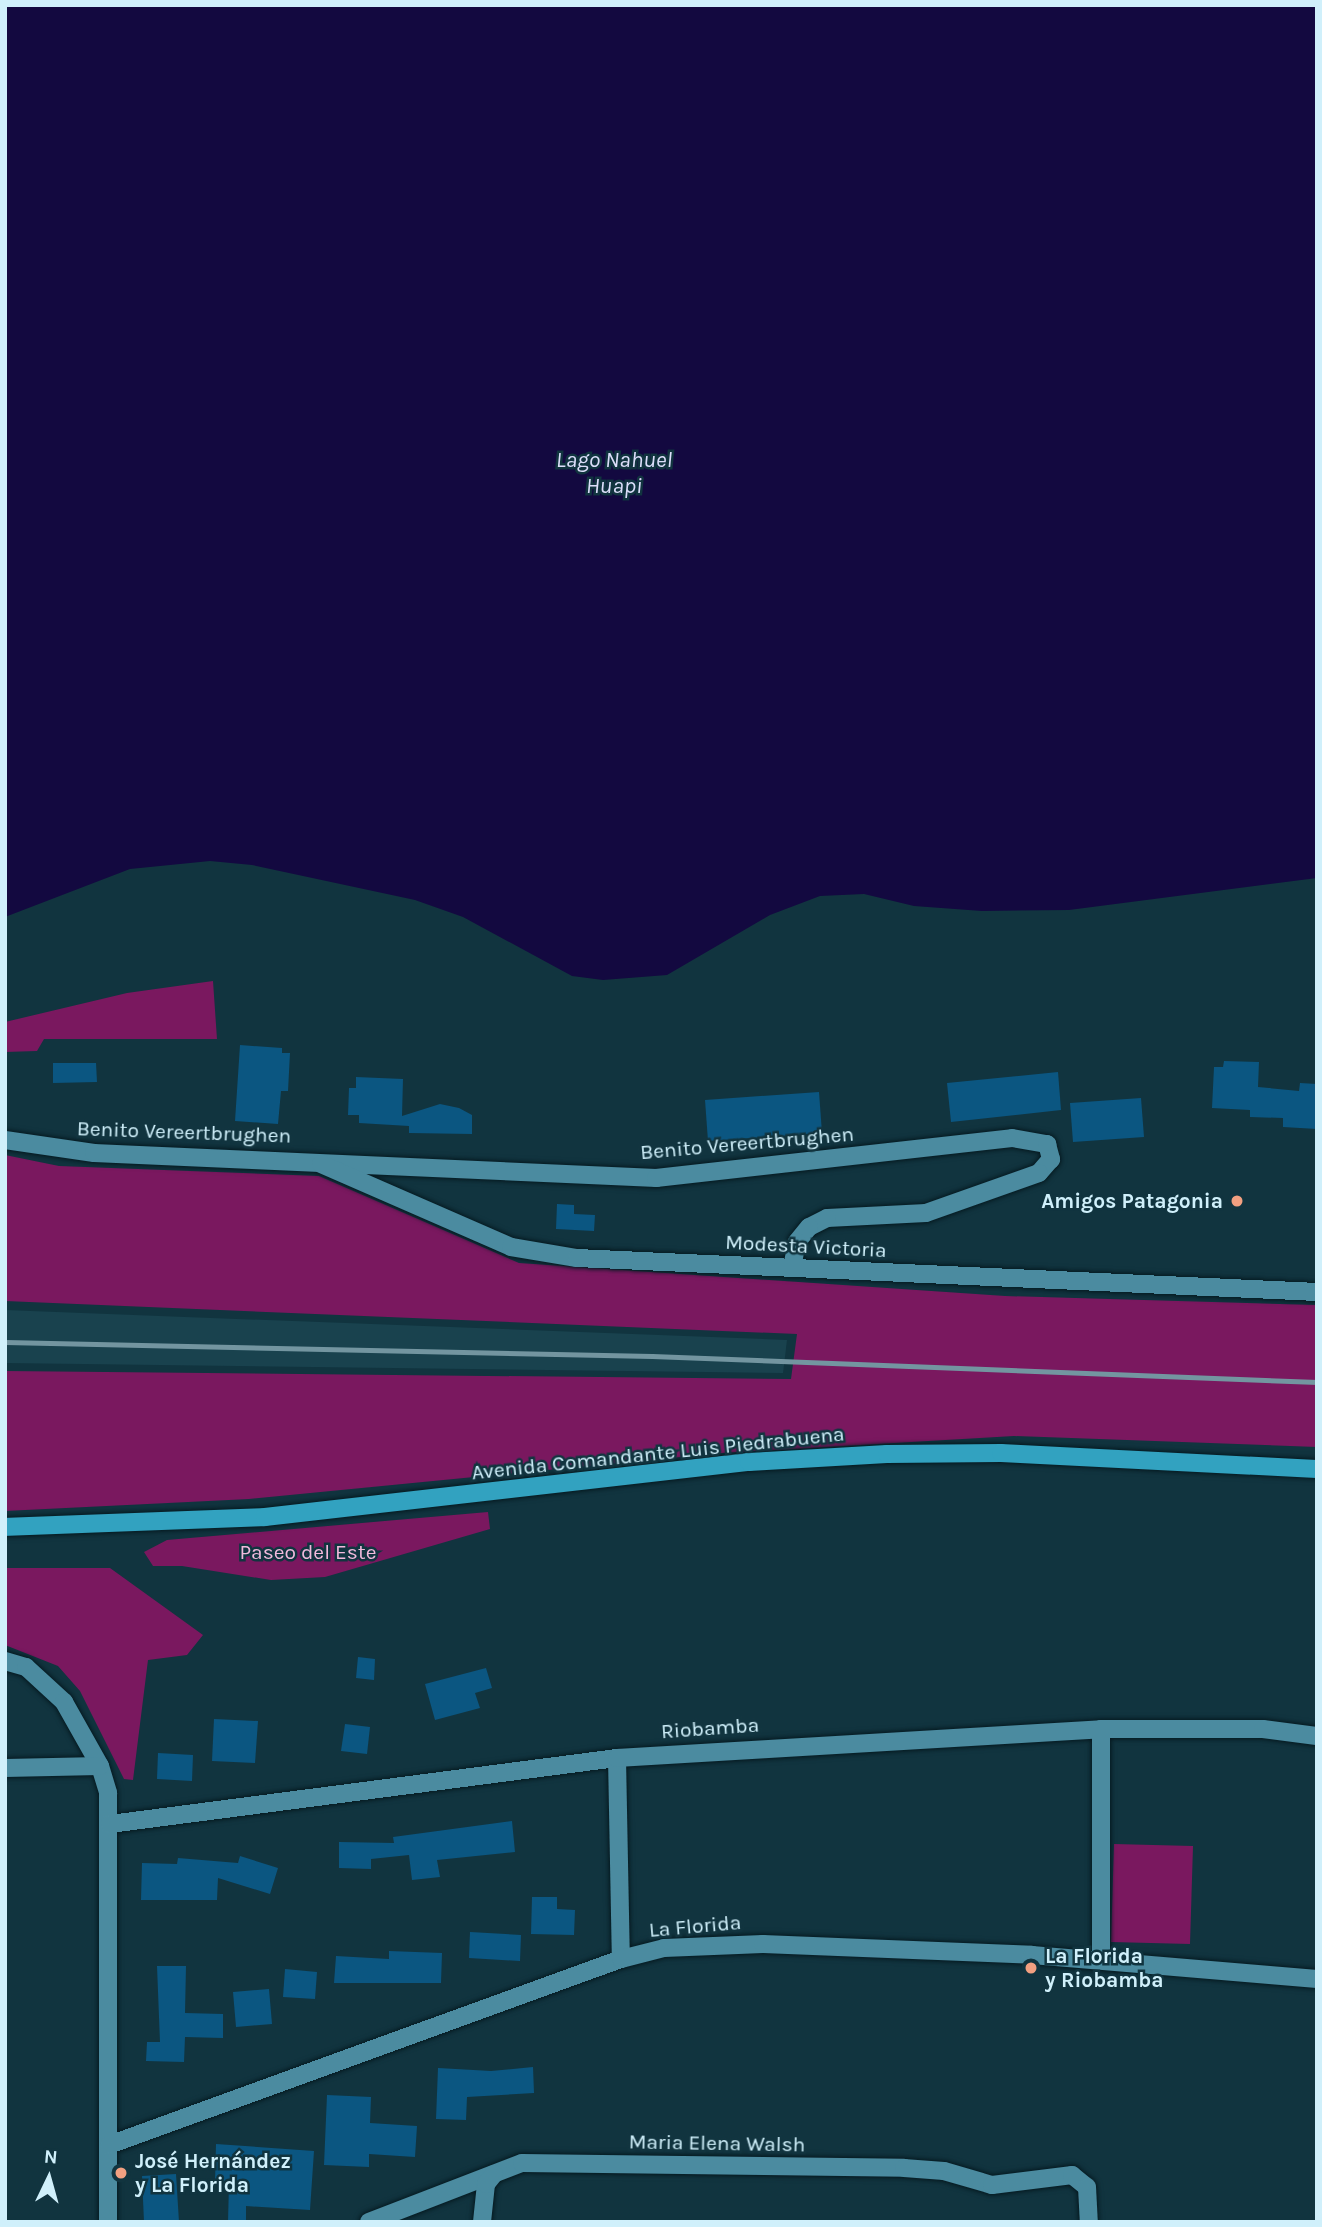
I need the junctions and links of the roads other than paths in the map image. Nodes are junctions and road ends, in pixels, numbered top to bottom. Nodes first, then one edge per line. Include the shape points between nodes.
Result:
1 (5, 1140) edge
2 (312, 1160) junction
3 (792, 1268) junction
4 (1317, 1292) edge
5 (1317, 1469) edge
6 (5, 1527) edge
7 (5, 1661) edge
8 (1101, 1729) junction
9 (1317, 1736) edge
10 (617, 1758) junction
11 (100, 1766) junction
12 (5, 1768) edge
13 (110, 1824) junction
14 (1101, 1958) junction
15 (621, 1959) junction
16 (1317, 1979) edge
17 (109, 2146) junction
18 (494, 2174) junction
19 (108, 2222) edge
20 (369, 2222) edge
21 (482, 2222) edge
22 (1088, 2222) edge

1 - 2 street, Benito Vereertbrughen via 94,1153
2 - 3 street, Modesta Victoria via 511,1247 577,1258
2 - 3 street, Benito Vereertbrughen via 656,1178 1012,1138 1047,1144 1051,1159 1039,1173 926,1213 827,1218 808,1227 797,1242
3 - 4 street, Modesta Victoria
5 - 6 main road, Avenida Comandante Luis Piedrabuena via 1000,1453 887,1454 749,1462 265,1517
7 - 11 street via 26,1667 64,1702
8 - 9 street, Riobamba via 1263,1729
8 - 10 street, Riobamba
8 - 14 street
10 - 13 street, Riobamba
10 - 15 street
11 - 12 street
11 - 13 street
13 - 17 street
14 - 15 street, La Florida via 763,1944 664,1948
14 - 16 street, La Florida
15 - 17 street, La Florida
17 - 19 street
18 - 20 street, Maria Elena Walsh
18 - 21 street via 486,2184
18 - 22 street, Maria Elena Walsh via 522,2164 904,2168 944,2171 992,2185 1072,2175 1087,2187

